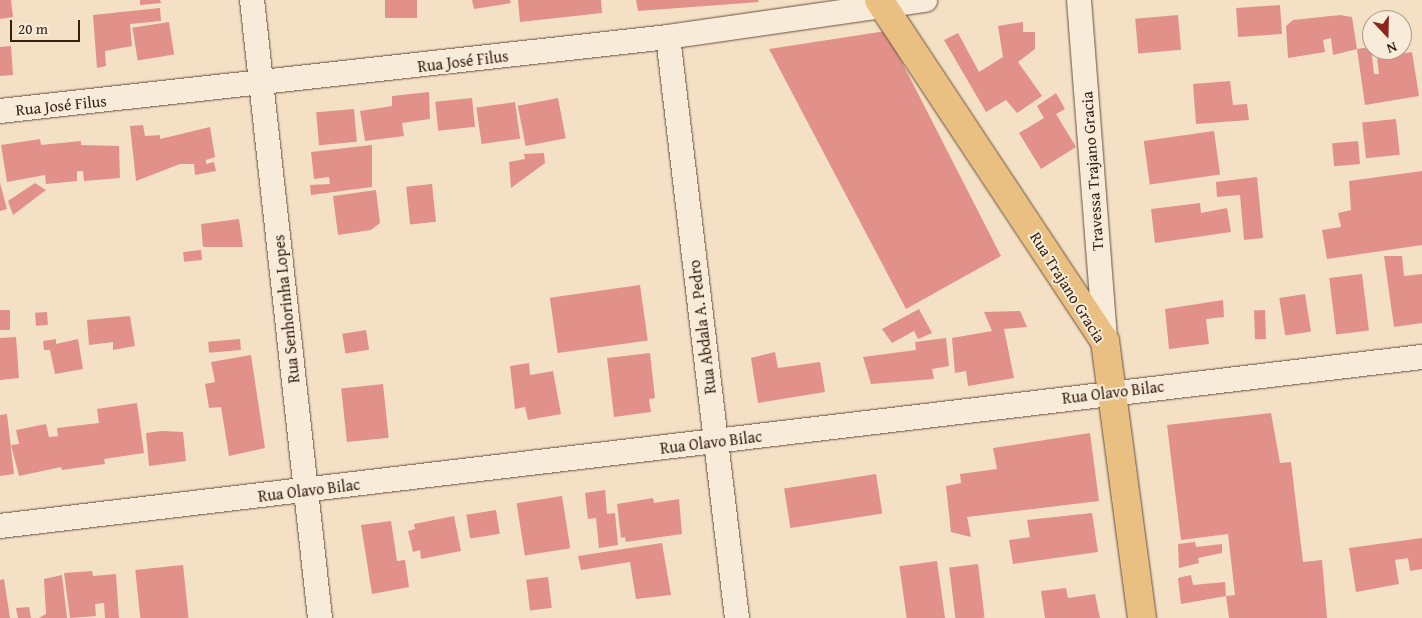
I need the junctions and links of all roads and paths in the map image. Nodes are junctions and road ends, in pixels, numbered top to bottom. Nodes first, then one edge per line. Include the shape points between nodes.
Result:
1 (252, 0) edge
2 (925, 0) edge
3 (1079, 0) edge
4 (882, 4) edge
5 (668, 37) junction
6 (261, 85) junction
7 (0, 111) edge
8 (1105, 341) junction
9 (1422, 357) edge
10 (1114, 392) junction
11 (715, 442) junction
12 (306, 491) junction
13 (0, 526) edge
14 (320, 618) edge
15 (737, 618) edge
16 (1142, 618) edge

1 - 6 street, Rua Senhorinha Lopes
2 - 4 street, Rua José Filus
3 - 8 street, Travessa Trajano Gracia
4 - 5 street, Rua José Filus
4 - 8 main road, Rua Trajano Gracia
5 - 6 street, Rua José Filus
5 - 11 street, Rua Abdala A. Pedro
6 - 7 street, Rua José Filus
6 - 12 street, Rua Senhorinha Lopes
8 - 10 main road, Rua Trajano Gracia
9 - 10 street, Rua Olavo Bilac
10 - 11 street, Rua Olavo Bilac
10 - 16 main road, Rua Trajano Gracia
11 - 12 street, Rua Olavo Bilac
11 - 15 street, Rua Abdala A. Pedro
12 - 13 street, Rua Olavo Bilac
12 - 14 street, Rua Senhorinha Lopes

